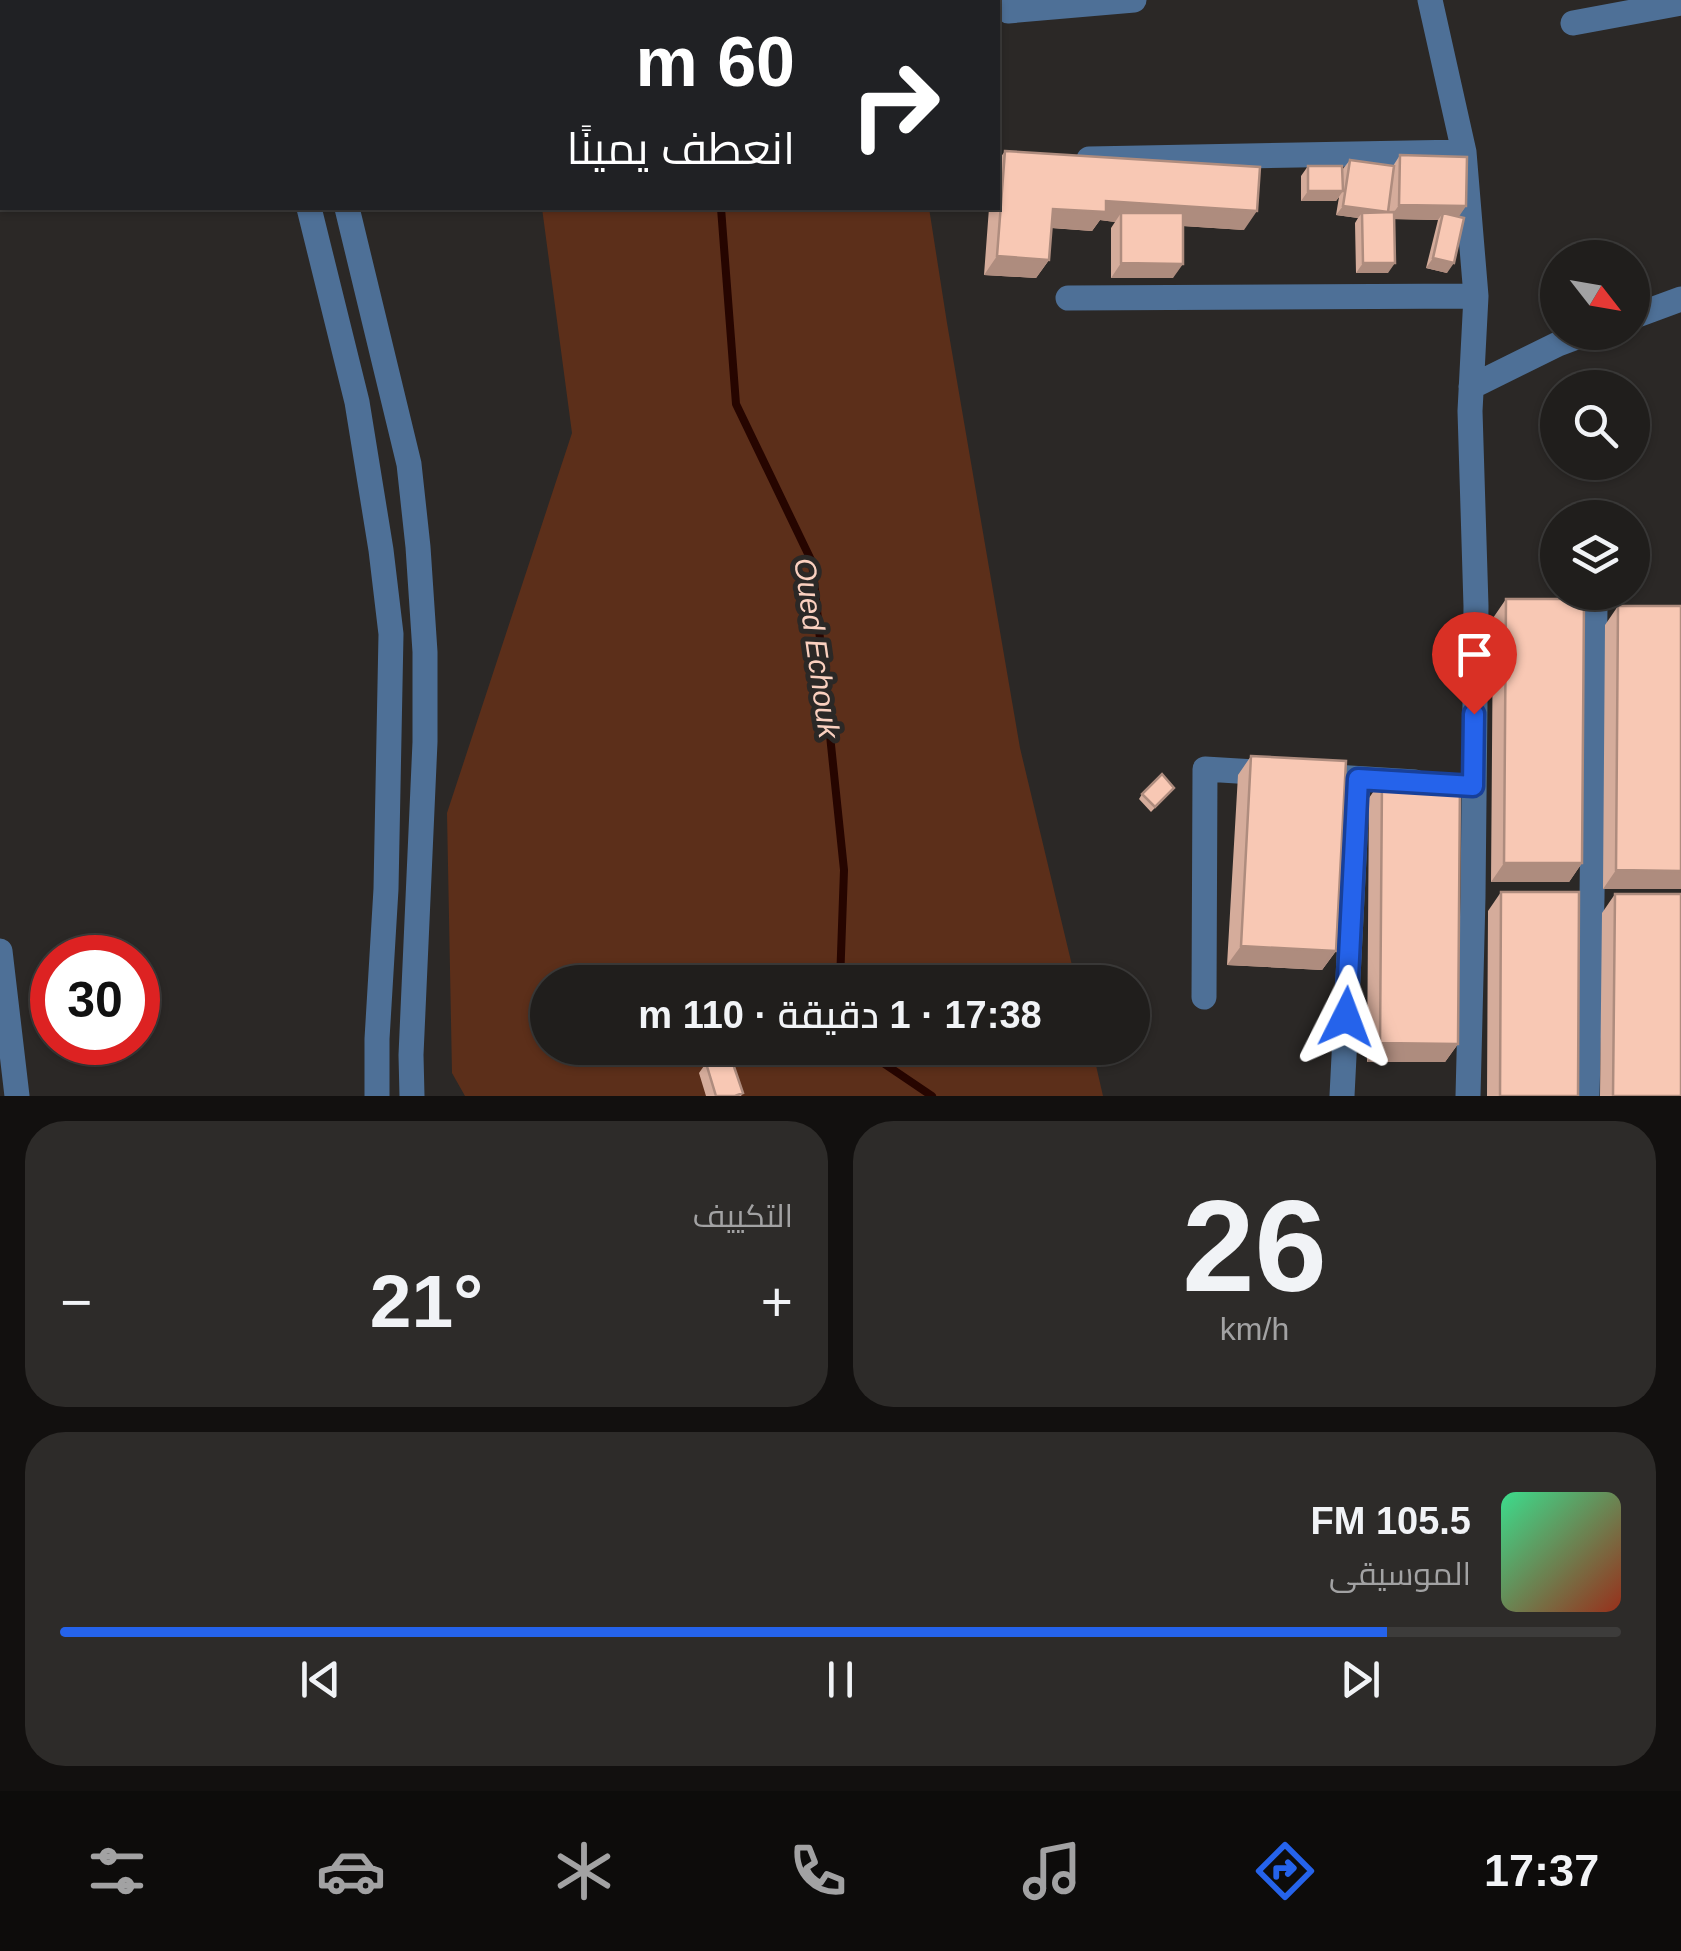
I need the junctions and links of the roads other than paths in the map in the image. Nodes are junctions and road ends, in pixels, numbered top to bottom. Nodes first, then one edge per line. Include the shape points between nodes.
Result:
1 (1134, 0) edge
2 (1430, 0) edge
3 (1681, 4) edge
4 (1008, 11) dead end
5 (1573, 23) dead end
6 (1464, 152) junction
7 (1056, 160) edge
8 (309, 210) edge
9 (347, 210) edge
10 (1476, 296) junction
11 (1068, 298) dead end
12 (1681, 300) edge
13 (1650, 311) edge
14 (1546, 350) edge
15 (1471, 388) junction
16 (1594, 610) edge
17 (1358, 779) junction
18 (1454, 785) junction
19 (0, 950) edge
20 (1204, 998) dead end
21 (17, 1096) edge
22 (377, 1096) edge
23 (412, 1096) edge
24 (1342, 1096) edge
25 (1468, 1096) edge
26 (1587, 1096) edge

1 - 4 street
2 - 6 street
3 - 5 street
6 - 7 street
6 - 10 street
8 - 22 street via 357,402 391,634
9 - 23 street via 409,464 418,547 425,742
10 - 11 street
10 - 15 street
12 - 13 street
14 - 15 street
15 - 18 street via 1486,606
16 - 26 street
17 - 18 street
17 - 20 street via 1205,768
17 - 24 street
18 - 25 street via 1483,897
19 - 21 street

